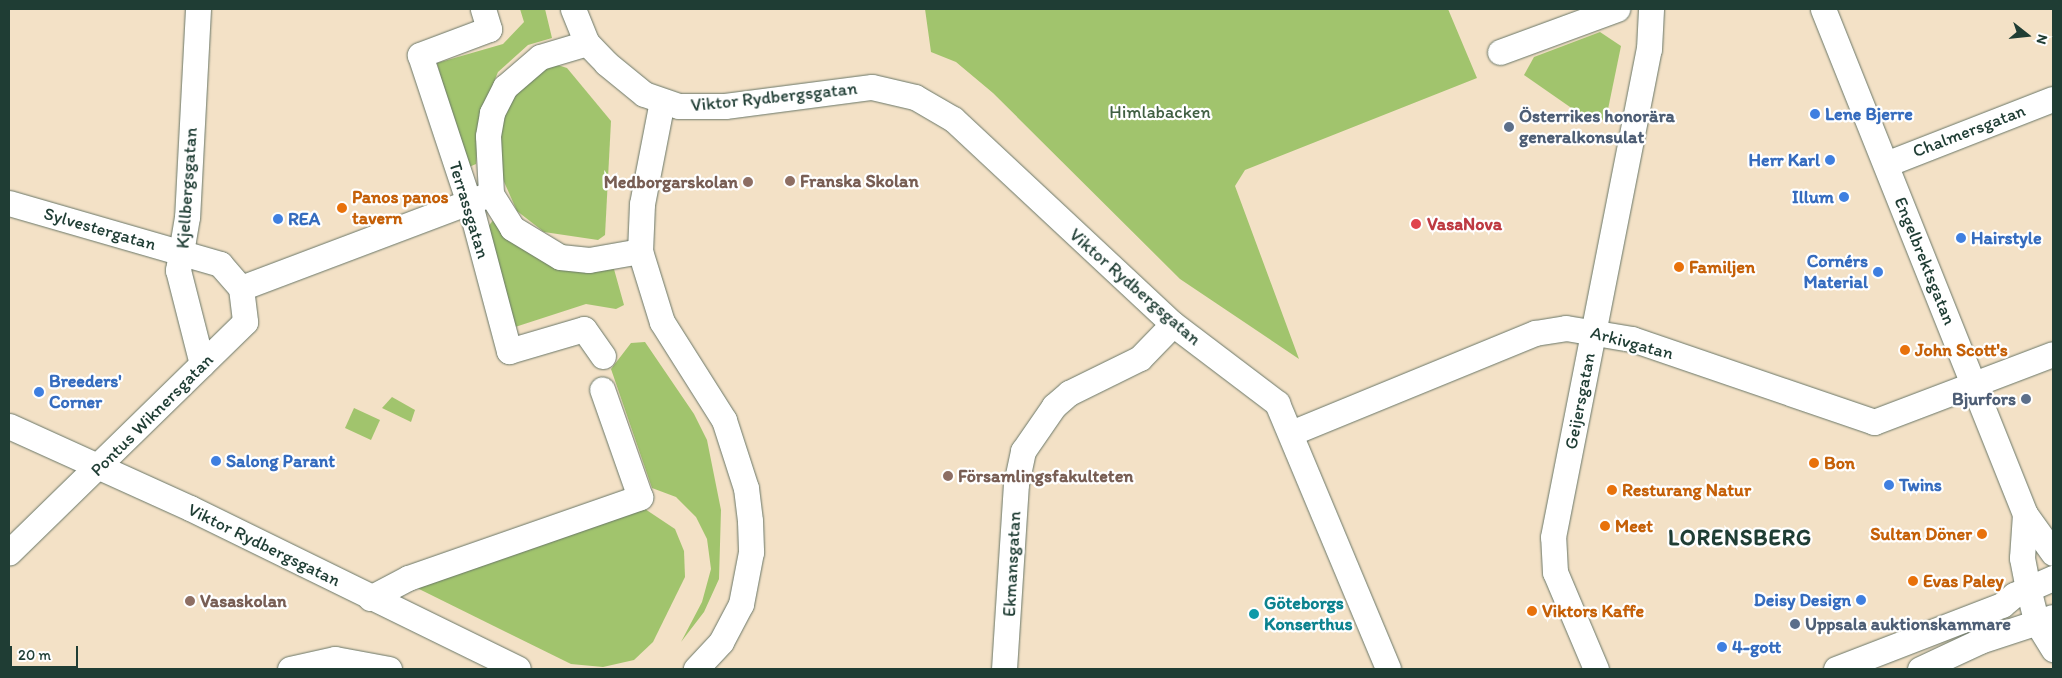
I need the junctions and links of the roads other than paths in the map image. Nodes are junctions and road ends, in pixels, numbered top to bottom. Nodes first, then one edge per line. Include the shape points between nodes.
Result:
1 (198, 9) edge
2 (483, 9) edge
3 (573, 9) edge
4 (1617, 9) edge
5 (1651, 9) edge
6 (1823, 9) edge
7 (587, 43) junction
8 (1500, 52) dead end
9 (2053, 99) edge
10 (662, 102) junction
11 (1886, 164) junction
12 (480, 198) junction
13 (9, 203) edge
14 (640, 251) junction
15 (184, 252) junction
16 (241, 288) junction
17 (1173, 324) junction
18 (1595, 330) junction
19 (2053, 354) edge
20 (603, 356) dead end
21 (202, 364) junction
22 (1976, 385) junction
23 (602, 389) dead end
24 (9, 426) edge
25 (1291, 432) junction
26 (102, 466) junction
27 (2025, 514) junction
28 (9, 552) edge
29 (2053, 552) edge
30 (2053, 578) edge
31 (2028, 588) junction
32 (370, 598) junction
33 (2045, 620) edge
34 (1374, 640) junction
35 (2053, 649) edge
36 (290, 669) edge
37 (389, 669) edge
38 (518, 669) edge
39 (696, 669) edge
40 (1004, 669) edge
41 (1381, 669) edge
42 (1388, 669) edge
43 (1596, 669) edge
44 (1836, 669) edge
45 (1920, 669) edge

1 - 15 street, Kjellbergsgatan
2 - 12 street, Terrassgatan via 489,29 420,55
3 - 7 street
4 - 8 street
5 - 18 street, Geijersgatan via 1649,49
6 - 11 street, Engelbrektsgatan
7 - 10 street via 630,84
7 - 12 street via 540,57 505,87 492,113
9 - 11 street, Chalmersgatan
10 - 14 street via 642,204
10 - 17 street, Viktor Rydbergsgatan via 678,106 725,106 872,87 915,96 953,119
11 - 22 street, Engelbrektsgatan
12 - 14 street via 512,228 560,257 589,260
12 - 16 street
12 - 20 street, Terrassgatan via 509,350 584,329
13 - 15 street, Sylvestergatan
14 - 39 street via 662,322 727,427 746,488 751,552 741,604 718,647
15 - 16 street, Sylvestergatan via 220,264
15 - 21 street, Kjellbergsgatan via 178,270
16 - 21 street, Pontus Wiknersgatan via 245,322
17 - 25 street, Viktor Rydbergsgatan via 1277,403
17 - 40 street, Ekmansgatan via 1140,358 1069,393 1054,406 1023,451 1016,484
18 - 22 street, Arkivgatan via 1632,339 1874,422
18 - 25 street, Arkivgatan via 1566,328 1535,333
18 - 43 street, Geijersgatan via 1553,537 1555,572
19 - 22 street, Arkivgatan
21 - 26 street, Pontus Wiknersgatan
22 - 27 street, Engelbrektsgatan
23 - 32 street via 640,497 408,578
24 - 26 street, Viktor Rydbergsgatan
25 - 34 street, Viktor Rydbergsgatan
26 - 28 street, Pontus Wiknersgatan
26 - 32 street, Viktor Rydbergsgatan
27 - 29 street, Engelbrektsgatan
27 - 31 street, Engelbrektsgatan via 2022,558
30 - 31 street
31 - 33 street, Engelbrektsgatan
31 - 44 street via 2002,605
32 - 38 street, Viktor Rydbergsgatan
33 - 35 street, Engelbrektsgatan
33 - 45 street via 1980,641
34 - 41 street, Viktor Rydbergsgatan
34 - 42 street, Viktor Rydbergsgatan
36 - 37 street via 336,659

